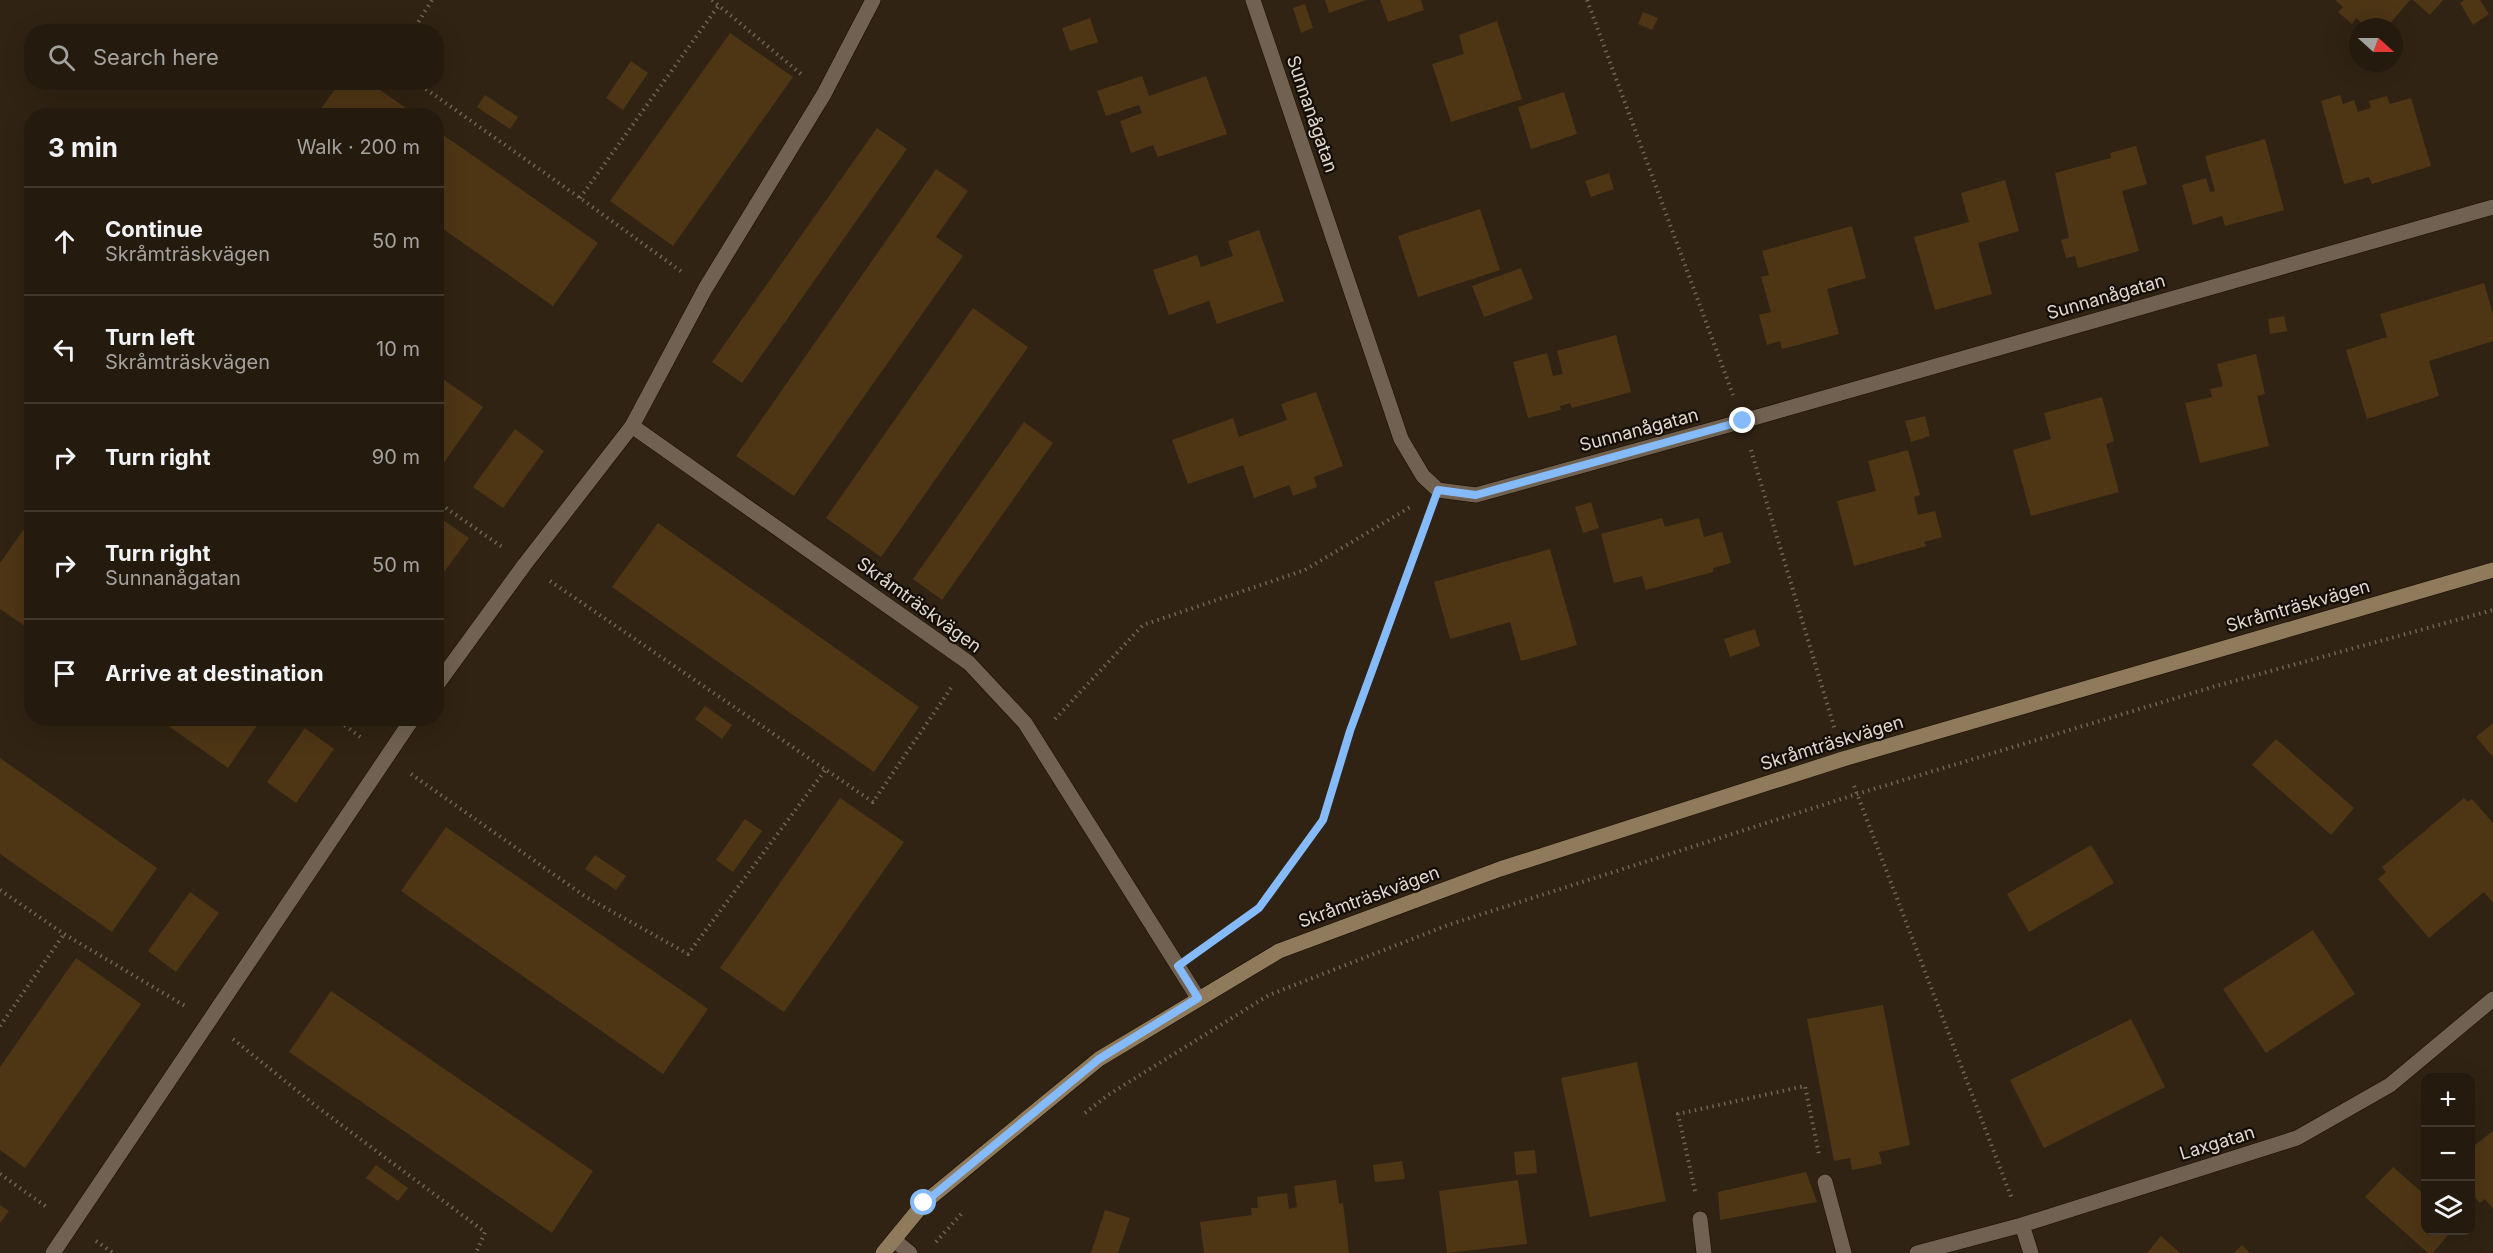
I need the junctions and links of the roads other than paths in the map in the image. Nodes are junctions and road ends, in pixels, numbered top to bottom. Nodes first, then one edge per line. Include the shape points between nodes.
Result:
1 (873, 0) edge
2 (1253, 0) edge
3 (2493, 207) edge
4 (632, 426) junction
5 (2493, 570) edge
6 (444, 675) edge
7 (407, 726) edge
8 (1198, 998) junction
9 (2493, 999) edge
10 (1825, 1182) road end
11 (1700, 1219) road end
12 (2022, 1225) junction
13 (894, 1240) junction
14 (53, 1253) edge
15 (883, 1253) edge
16 (910, 1253) edge
17 (1704, 1253) edge
18 (1844, 1253) edge
19 (1917, 1253) edge
20 (2031, 1253) edge

1 - 4 street via 824,94 705,289
2 - 3 street, Sunnanågatan via 1401,439 1423,476 1438,490 1476,495
4 - 6 street
4 - 8 street, Skråmträskvägen via 969,663 1025,723
5 - 8 main road, Skråmträskvägen via 1843,759 1500,869 1279,951
7 - 14 street
8 - 13 main road, Skråmträskvägen via 1099,1059 924,1203
9 - 12 street, Laxgatan via 2390,1085 2297,1138
10 - 18 street
11 - 17 street
12 - 19 street, Laxgatan
12 - 20 street
13 - 15 main road, Skråmträskvägen
13 - 16 street

